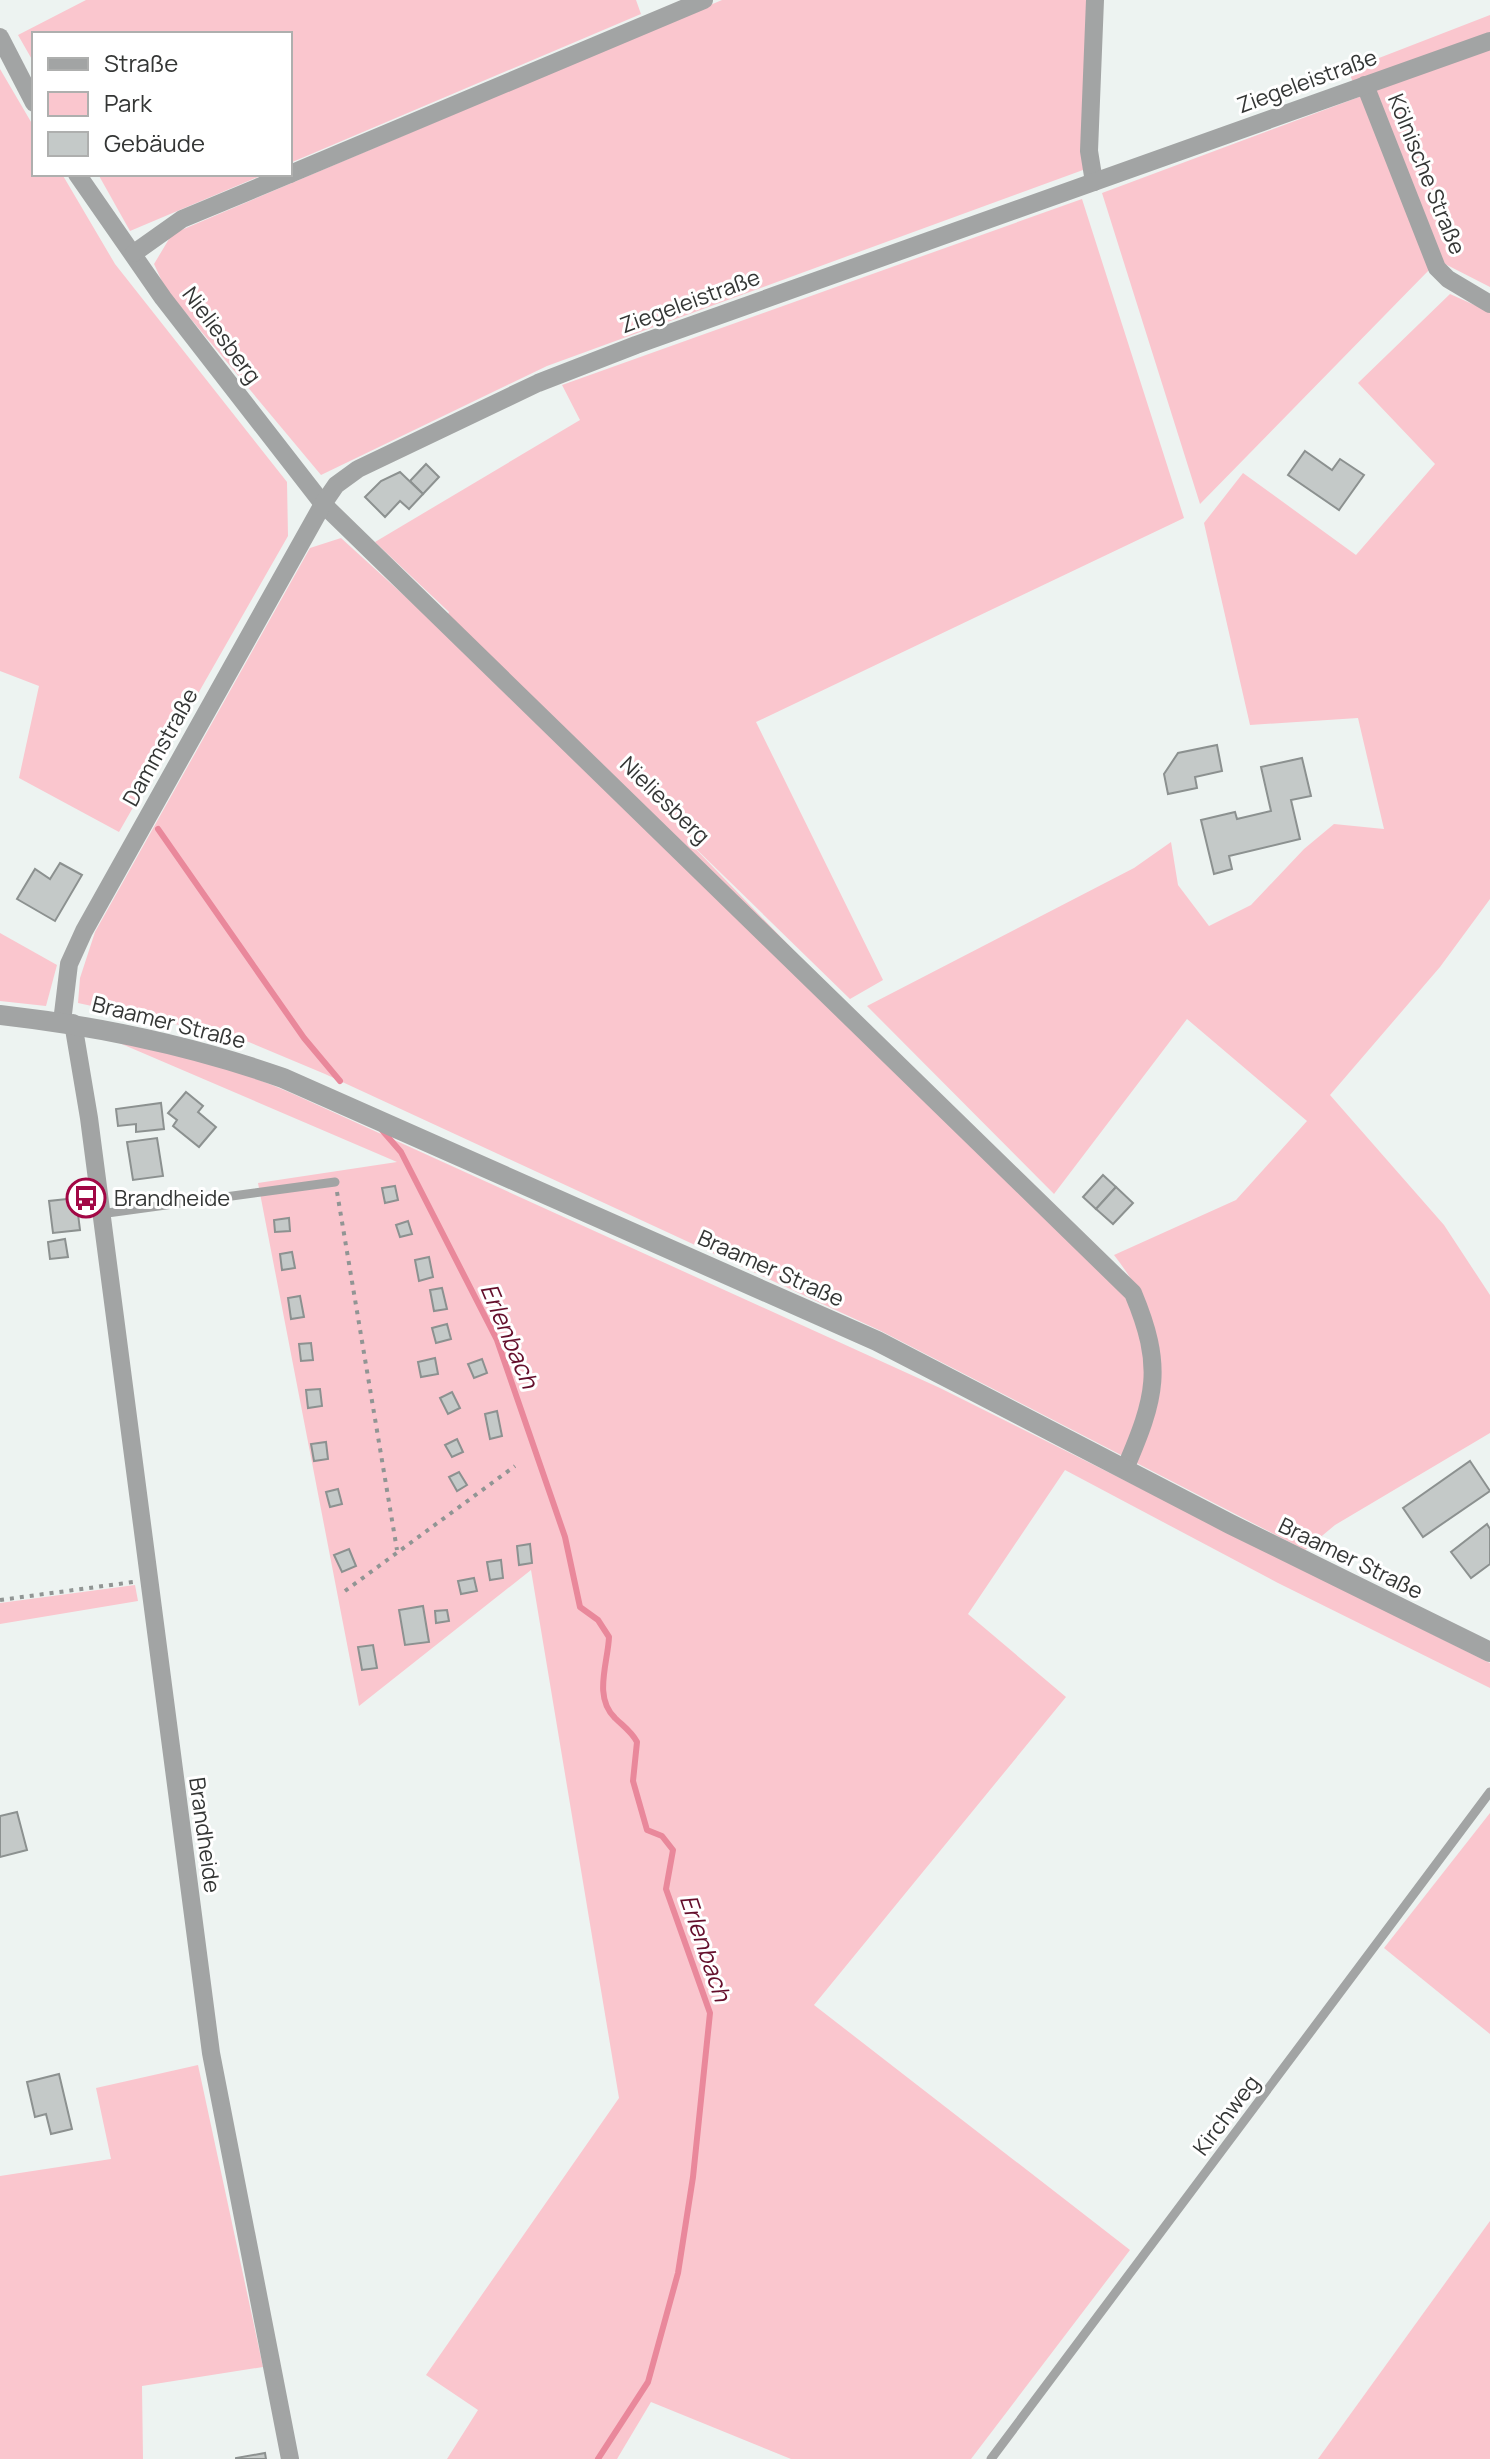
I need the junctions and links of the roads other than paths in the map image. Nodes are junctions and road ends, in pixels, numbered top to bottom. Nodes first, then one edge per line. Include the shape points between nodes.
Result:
1 (704, 0) edge
2 (1095, 0) edge
3 (0, 37) edge
4 (1490, 41) edge
5 (1365, 85) junction
6 (32, 99) edge
7 (292, 173) edge
8 (78, 176) edge
9 (285, 176) edge
10 (1094, 182) junction
11 (134, 253) junction
12 (1490, 304) edge
13 (323, 504) junction
14 (0, 1015) edge
15 (68, 1022) junction
16 (335, 1182) road end
17 (100, 1214) junction
18 (1125, 1469) junction
19 (1490, 1652) edge
20 (1490, 1792) edge
21 (290, 2459) edge
22 (991, 2459) edge

1 - 7 street
2 - 10 street via 1089,151
3 - 6 street
4 - 5 street, Ziegeleistraße
5 - 10 street, Ziegeleistraße
5 - 12 street, Kölnische Straße via 1437,268
8 - 11 street, Nieliesberg
9 - 11 street via 182,219
10 - 13 street, Ziegeleistraße via 538,383 358,469 336,485
11 - 13 street, Nieliesberg
13 - 15 street, Dammstraße via 84,931 69,964
13 - 18 street, Nieliesberg via 1133,1293 1148,1329 1155,1369 1149,1414
14 - 15 street, Braamer Straße
15 - 17 street, Brandheide
15 - 18 street, Braamer Straße via 180,1045 283,1078 877,1341
16 - 17 lane
17 - 21 street, Brandheide via 211,2053
18 - 19 street, Braamer Straße
20 - 22 lane, Kirchweg

